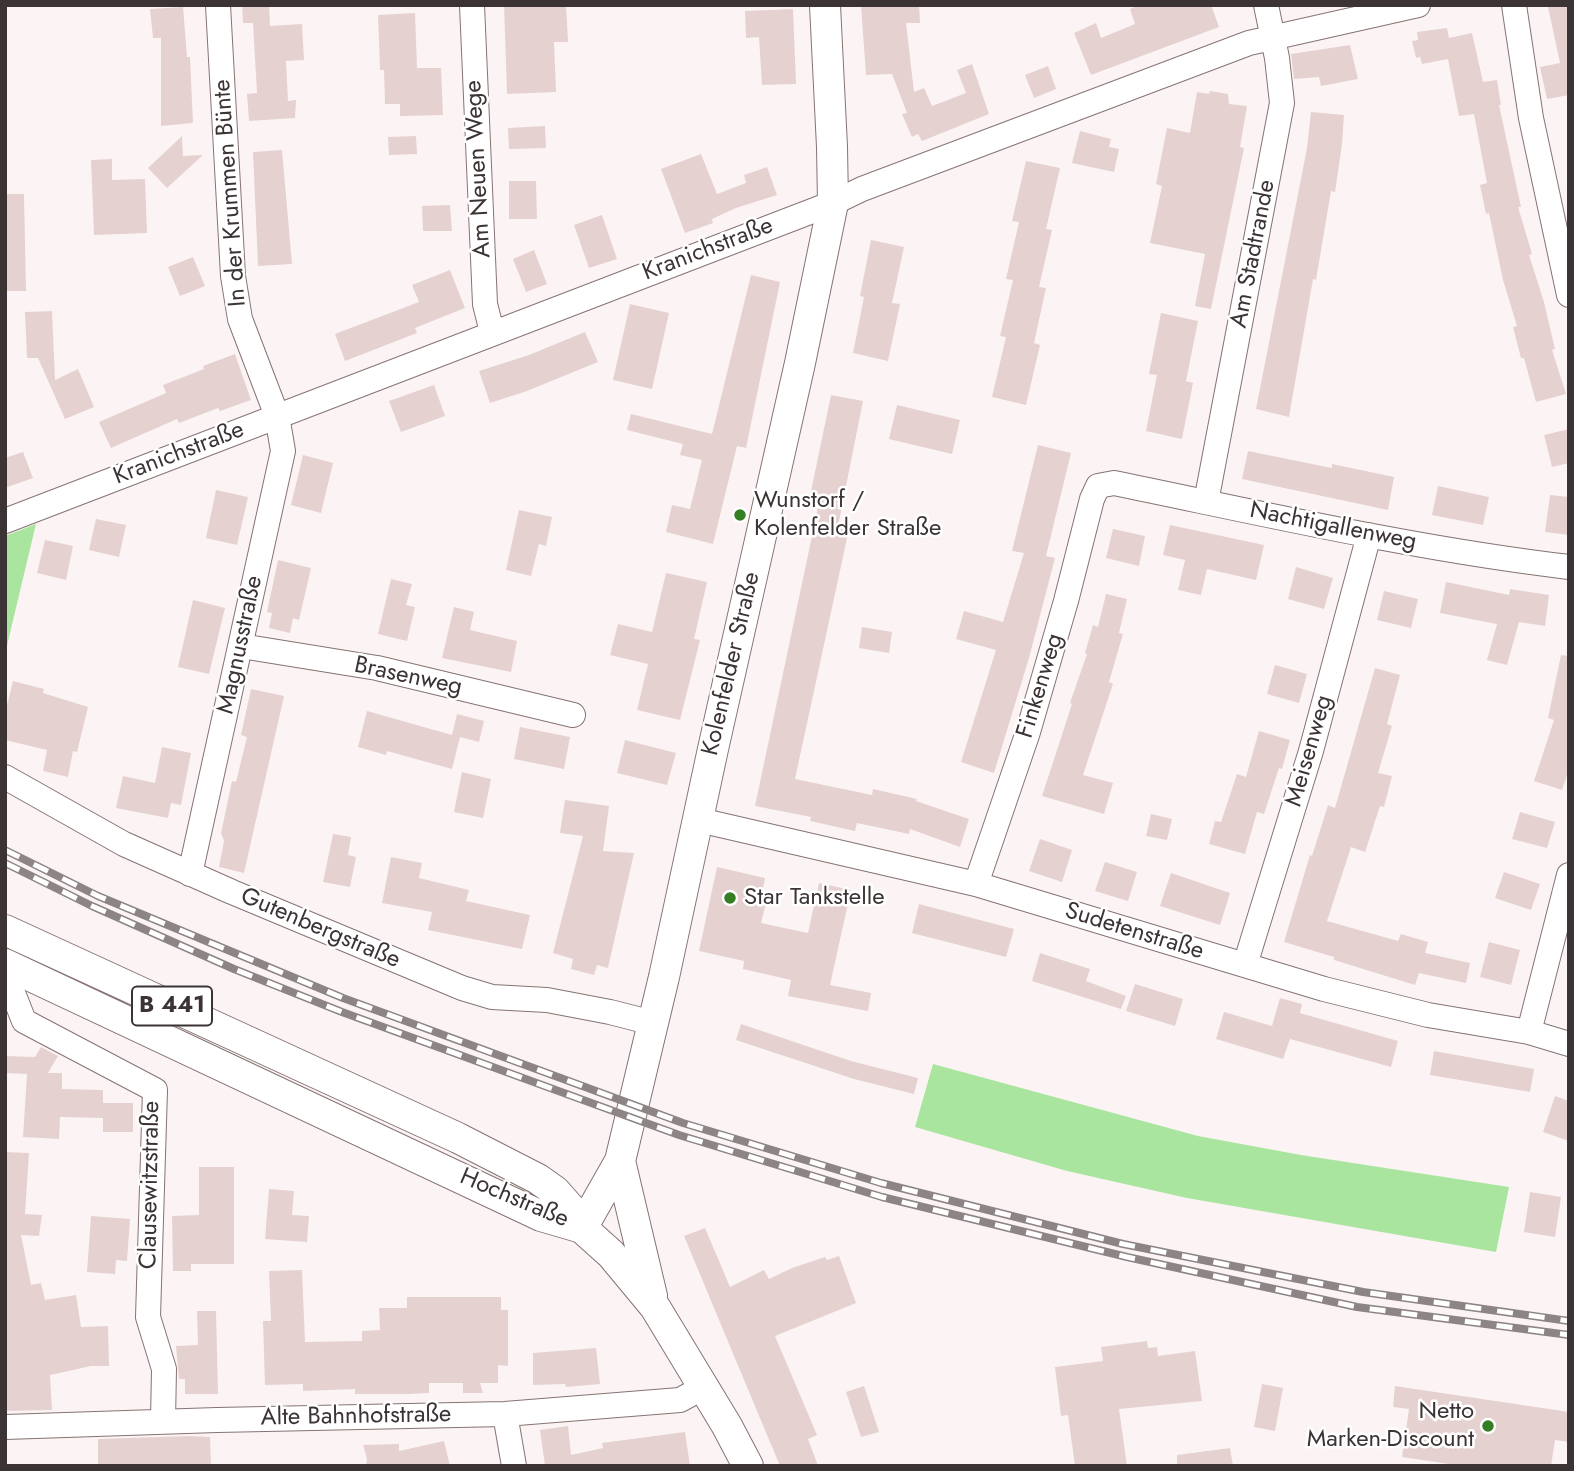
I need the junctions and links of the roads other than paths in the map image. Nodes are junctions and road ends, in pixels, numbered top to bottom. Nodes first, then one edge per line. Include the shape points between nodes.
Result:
1 (218, 5) edge
2 (472, 5) edge
3 (825, 5) edge
4 (1266, 5) edge
5 (1418, 5) edge
6 (1514, 5) edge
7 (1272, 37) junction
8 (833, 203) junction
9 (1569, 295) edge
10 (492, 332) junction
11 (277, 416) junction
12 (1098, 486) joint
13 (1206, 502) junction
14 (5, 521) edge
15 (1369, 535) junction
16 (1569, 567) edge
17 (241, 646) junction
18 (573, 715) dead end
19 (5, 777) edge
20 (699, 820) junction
21 (190, 874) junction
22 (1569, 875) edge
23 (976, 884) junction
24 (5, 930) edge
25 (5, 964) edge
26 (1245, 965) junction
27 (5, 989) edge
28 (653, 1023) junction
29 (1529, 1032) junction
30 (1569, 1044) edge
31 (620, 1161) junction
32 (582, 1228) junction
33 (655, 1307) junction
34 (704, 1387) junction
35 (505, 1414) junction
36 (163, 1421) junction
37 (5, 1427) edge
38 (514, 1466) edge
39 (748, 1466) edge

1 - 11 street, In der Krummen Bünte via 233,276 240,319
2 - 10 street, Am Neuen Wege via 485,304
3 - 8 main road, Kolenfelder Straße
4 - 7 street, Am Stadtrande
5 - 7 street, Kranichstraße
6 - 9 street via 1531,118
7 - 8 street, Kranichstraße
7 - 13 street, Am Stadtrande via 1282,103
8 - 10 street, Kranichstraße
8 - 20 main road, Kolenfelder Straße
10 - 11 street, Kranichstraße
11 - 14 street, Kranichstraße
11 - 17 street, Magnusstraße via 283,451
12 - 13 street, Nachtigallenweg via 1114,483
12 - 23 street, Finkenweg via 1028,732
13 - 15 street, Nachtigallenweg
15 - 16 street, Nachtigallenweg
15 - 26 street, Meisenweg via 1311,751
17 - 18 street, Brasenweg via 377,668
17 - 21 street, Magnusstraße
19 - 21 street, Gutenbergstraße via 124,844
20 - 23 street, Sudetenstraße
20 - 28 main road, Kolenfelder Straße
21 - 28 street, Gutenbergstraße via 462,988 492,997 547,1000
22 - 29 street
23 - 26 street, Sudetenstraße
24 - 32 main road, Hochstraße / B 441 via 509,1163 555,1191
25 - 32 main road, Hochstraße / B 441 via 530,1211
26 - 29 street, Sudetenstraße via 1429,1016
27 - 36 street, Clausewitzstraße via 13,993 24,1021 155,1090 148,1317 164,1368
28 - 31 main road, Kolenfelder Straße
29 - 30 street, Sudetenstraße
31 - 32 main road, Kolenfelder Straße
31 - 33 main road
32 - 33 main road, B 441 via 611,1254
33 - 34 main road, B 441
34 - 35 street, Alte Bahnhofstraße via 680,1399
34 - 39 main road, B 441
35 - 36 street, Alte Bahnhofstraße
35 - 38 street
36 - 37 street, Alte Bahnhofstraße

